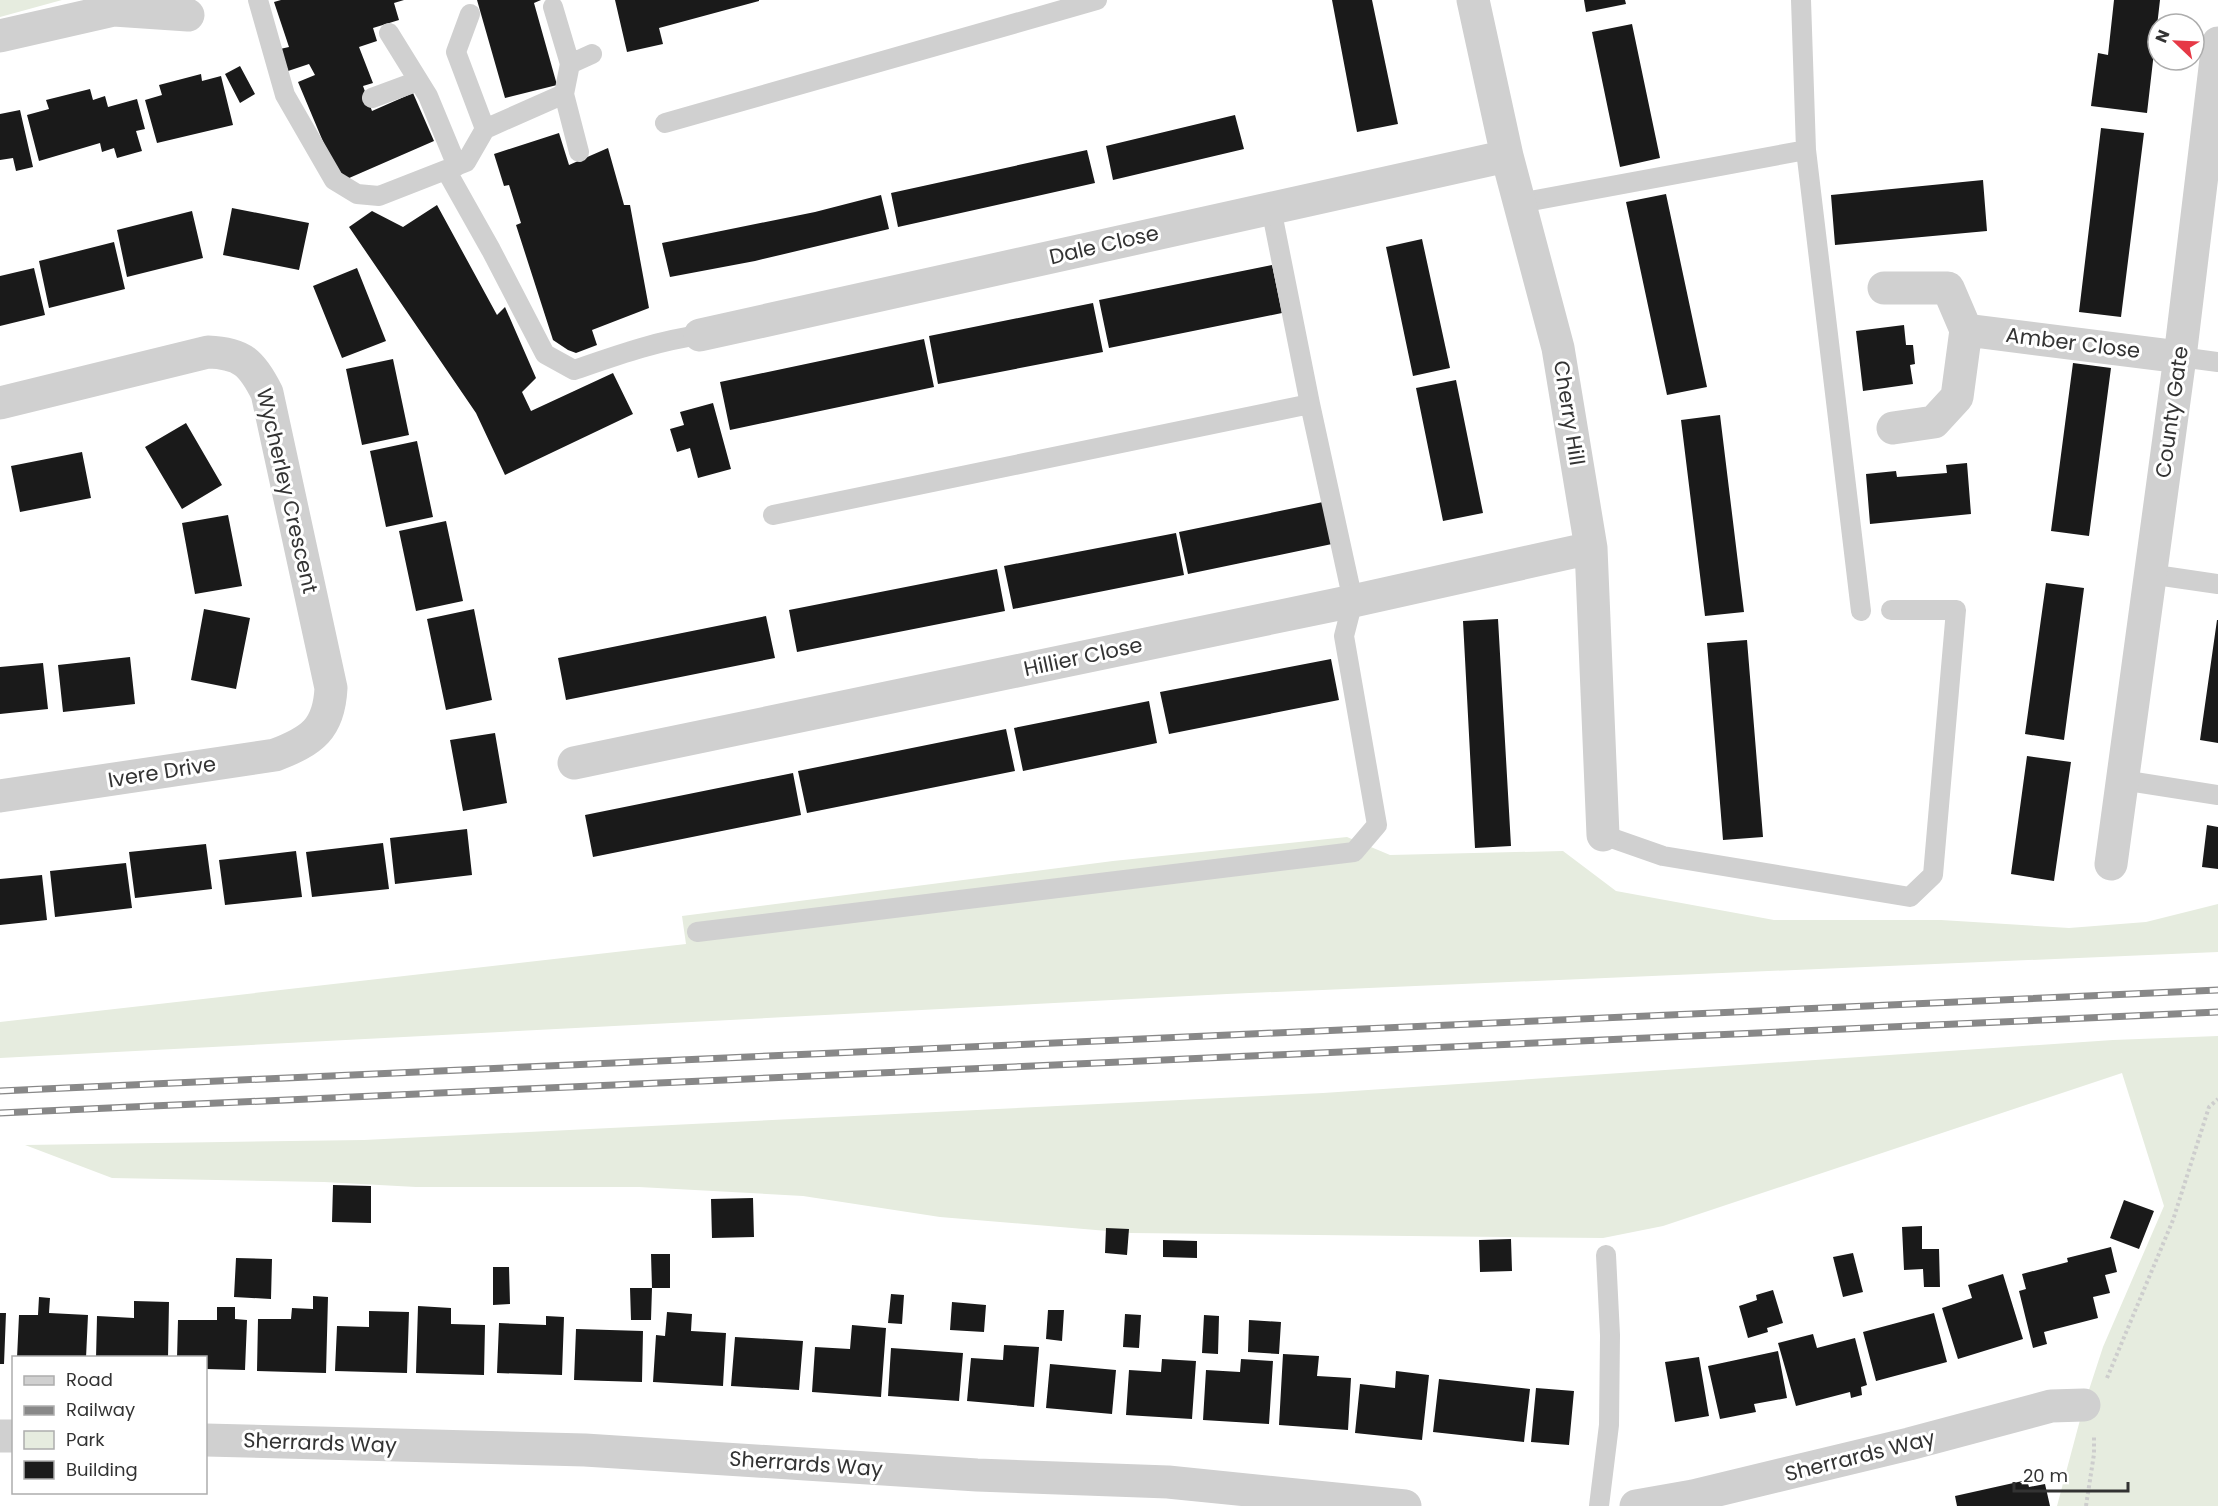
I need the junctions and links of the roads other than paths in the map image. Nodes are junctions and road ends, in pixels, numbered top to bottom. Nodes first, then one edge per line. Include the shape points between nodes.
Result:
1 (258, 0) edge
2 (1097, 0) edge
3 (1473, 0) edge
4 (1801, 0) edge
5 (553, 7) dead end
6 (470, 14) dead end
7 (188, 15) dead end
8 (388, 33) dead end
9 (0, 36) edge
10 (2218, 43) edge
11 (592, 54) dead end
12 (570, 64) junction
13 (418, 81) junction
14 (564, 94) junction
15 (372, 98) dead end
16 (665, 123) dead end
17 (485, 129) junction
18 (2212, 136) edge
19 (1806, 150) junction
20 (579, 152) dead end
21 (1507, 156) junction
22 (452, 168) junction
23 (1520, 203) junction
24 (1271, 208) junction
25 (1884, 288) dead end
26 (1966, 330) junction
27 (700, 335) joint
28 (2180, 357) junction
29 (2218, 362) edge
30 (0, 402) edge
31 (1310, 404) junction
32 (1893, 428) dead end
33 (773, 515) dead end
34 (1592, 548) junction
35 (2149, 574) junction
36 (2218, 584) edge
37 (1353, 601) junction
38 (1891, 610) dead end
39 (1860, 611) dead end
40 (318, 732) joint
41 (574, 763) dead end
42 (2122, 780) junction
43 (2218, 795) edge
44 (0, 796) edge
45 (1603, 835) joint
46 (2111, 864) dead end
47 (697, 932) dead end
48 (1606, 1255) dead end
49 (2094, 1408) road end
50 (207, 1440) edge
51 (1168, 1482) junction
52 (1145, 1506) edge
53 (1405, 1506) edge
54 (1599, 1506) edge
55 (1635, 1506) edge

1 - 22 lane via 285,95 334,180 357,194 379,196
2 - 16 lane
3 - 21 street, Cherry Hill
4 - 19 lane
5 - 12 lane
6 - 17 lane via 456,52
7 - 9 street via 114,10
8 - 13 lane
10 - 18 street, County Gate
11 - 12 lane
12 - 14 lane
13 - 15 lane
13 - 22 lane via 428,96
14 - 17 lane
14 - 20 lane
17 - 22 lane via 466,162
18 - 28 street, County Gate
19 - 23 lane
19 - 39 lane
21 - 23 street, Cherry Hill
21 - 24 street, Dale Close
22 - 27 lane via 545,354 574,370 638,348
23 - 34 street, Cherry Hill via 1558,348
24 - 27 street, Dale Close
24 - 31 lane
25 - 26 street via 1948,288
26 - 28 street, Amber Close
26 - 32 street via 1958,397 1934,422
28 - 29 lane
28 - 35 street, County Gate
30 - 40 street, Wycherley Crescent via 190,354 225,352 250,365 267,393 331,688 327,716
31 - 33 lane
31 - 37 lane
34 - 37 street, Hillier Close
34 - 45 street, Cherry Hill
35 - 36 lane
35 - 42 street, County Gate
37 - 41 street, Hillier Close
37 - 47 lane via 1344,636 1377,825 1354,852
38 - 45 lane via 1956,610 1933,875 1910,897 1663,856
40 - 44 street, Ivere Drive via 275,755
42 - 43 lane
42 - 46 street, County Gate
48 - 54 lane via 1610,1425
49 - 55 street, Sherrards Way via 2052,1406 1705,1494
50 - 51 street, Sherrards Way via 585,1450 976,1475
51 - 52 street
51 - 53 street, Sherrards Way

